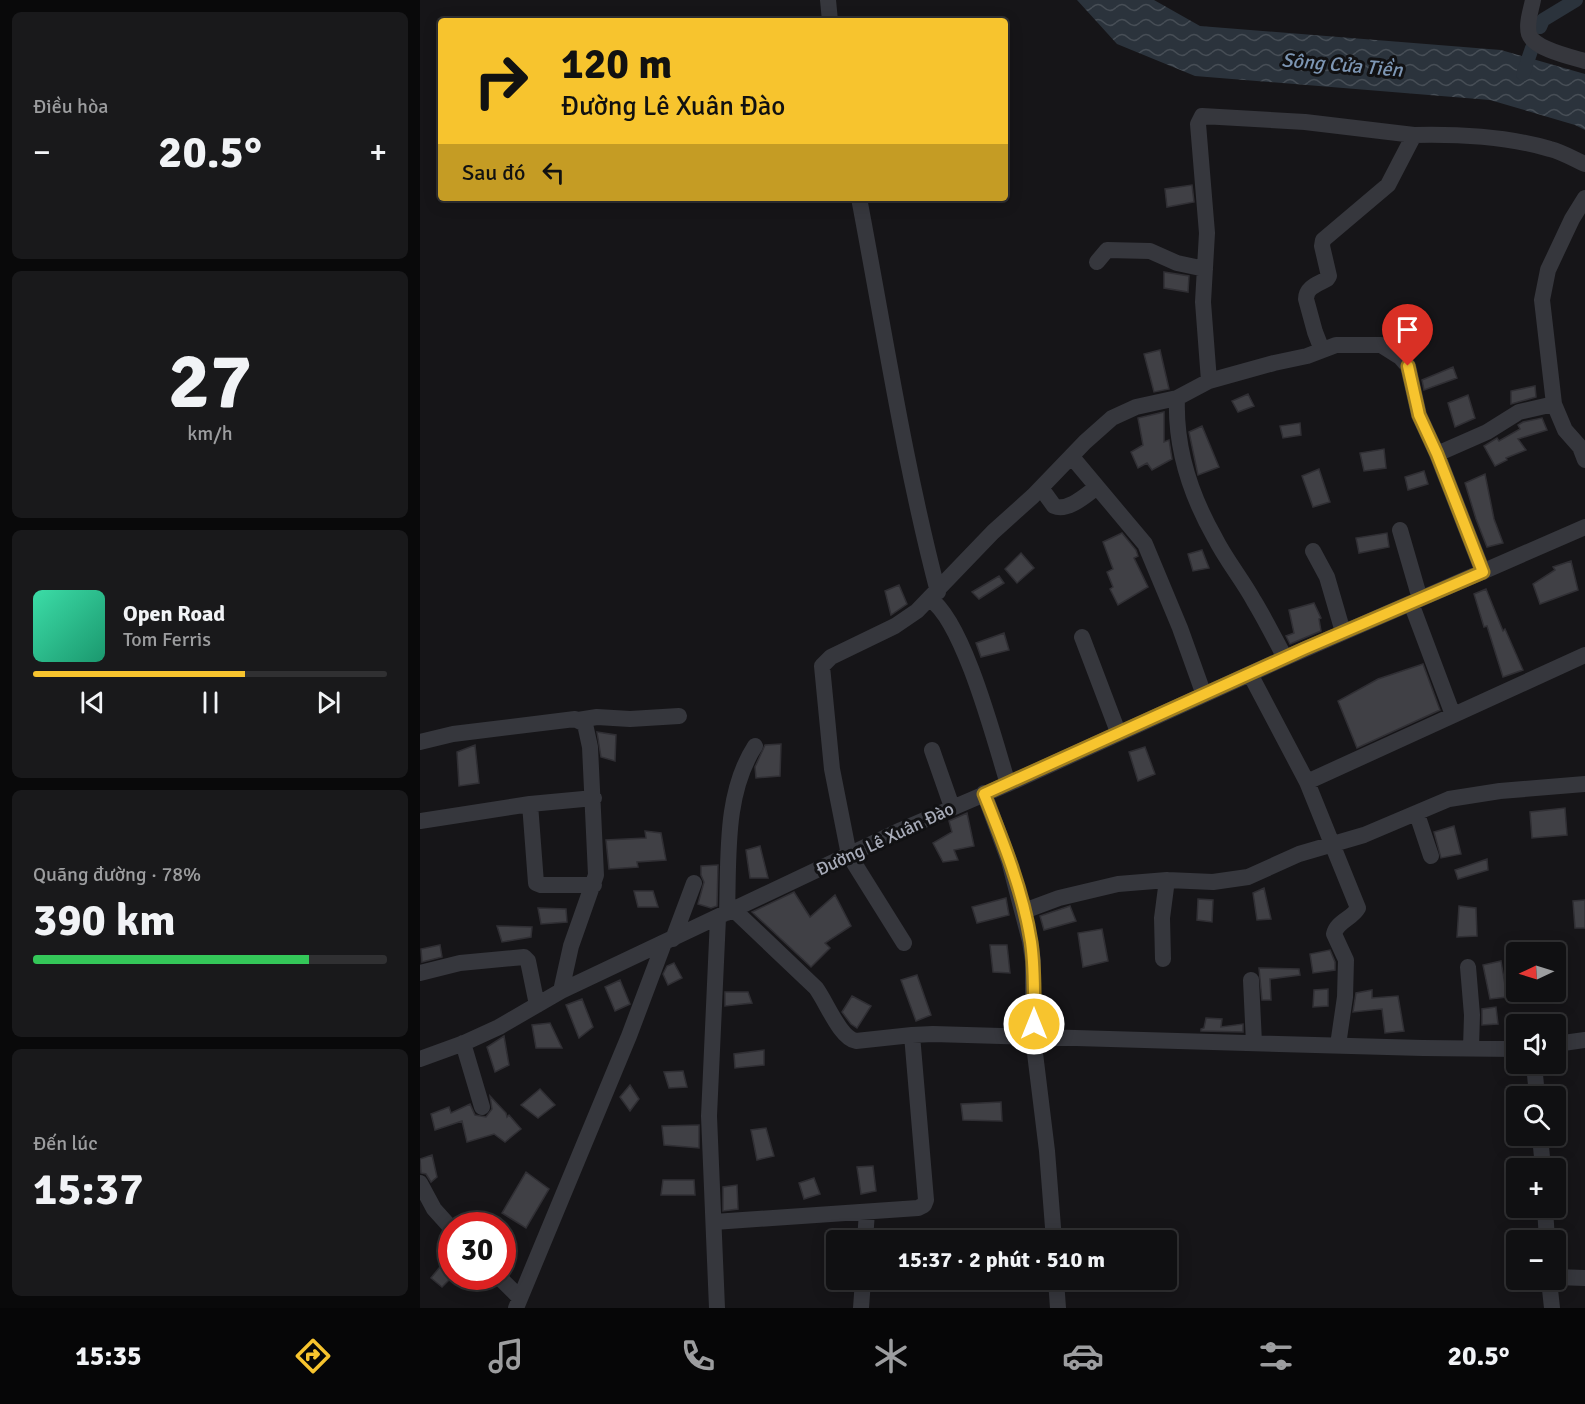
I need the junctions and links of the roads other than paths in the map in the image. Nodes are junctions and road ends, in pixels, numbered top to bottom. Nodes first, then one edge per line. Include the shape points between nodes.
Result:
1 (828, 0) edge
2 (1533, 0) edge
3 (830, 18) edge
4 (1585, 61) edge
5 (1414, 135) junction
6 (1585, 164) edge
7 (1585, 198) edge
8 (860, 201) edge
9 (1097, 262) dead end
10 (1205, 269) junction
11 (1322, 350) junction
12 (1209, 381) junction
13 (1177, 398) junction
14 (1554, 404) junction
15 (1583, 449) edge
16 (1437, 454) junction
17 (1072, 457) junction
18 (1097, 487) junction
19 (1041, 488) junction
20 (1585, 527) edge
21 (1400, 530) dead end
22 (1313, 551) dead end
23 (1483, 572) junction
24 (934, 595) junction
25 (1415, 601) junction
26 (1343, 632) junction
27 (1082, 637) dead end
28 (1585, 655) edge
29 (1285, 658) junction
30 (1250, 674) junction
31 (1204, 695) junction
32 (1453, 715) junction
33 (679, 716) dead end
34 (578, 720) junction
35 (1118, 732) junction
36 (420, 742) edge
37 (755, 746) dead end
38 (932, 750) dead end
39 (1307, 782) junction
40 (1008, 784) junction
41 (1585, 784) edge
42 (984, 794) junction
43 (594, 798) junction
44 (530, 804) junction
45 (952, 807) junction
46 (1417, 814) junction
47 (420, 821) edge
48 (1332, 845) junction
49 (849, 855) junction
50 (1431, 856) dead end
51 (1167, 880) junction
52 (694, 883) dead end
53 (594, 885) junction
54 (1024, 911) junction
55 (726, 914) junction
56 (669, 941) junction
57 (904, 943) dead end
58 (1163, 959) dead end
59 (1468, 967) dead end
60 (420, 973) edge
61 (1251, 980) dead end
62 (561, 991) junction
63 (537, 1005) junction
64 (912, 1035) junction
65 (1033, 1037) junction
66 (1585, 1040) edge
67 (463, 1043) junction
68 (1254, 1043) junction
69 (1566, 1043) edge
70 (1338, 1045) junction
71 (1471, 1048) junction
72 (1506, 1049) edge
73 (420, 1059) edge
74 (482, 1107) dead end
75 (420, 1183) edge
76 (867, 1212) junction
77 (438, 1213) edge
78 (714, 1222) junction
79 (866, 1230) edge
80 (1053, 1230) edge
81 (1566, 1277) edge
82 (1585, 1278) edge
83 (508, 1290) edge
84 (862, 1290) edge
85 (1057, 1290) edge
86 (1551, 1290) edge
87 (518, 1303) edge
88 (717, 1308) edge
89 (861, 1308) edge
90 (1058, 1308) edge
91 (1552, 1308) edge

1 - 3 street
2 - 4 street via 1528,30 1533,40
5 - 6 street via 1466,136 1538,146
5 - 10 street via 1305,122 1202,117 1198,124 1207,233
5 - 11 street via 1388,185 1322,243 1329,276 1306,294
7 - 14 street via 1548,270 1542,293
8 - 24 street
9 - 10 street via 1107,250 1150,251 1177,263
10 - 12 street via 1203,302
11 - 12 street
11 - 16 street via 1336,345 1373,344 1400,357 1408,366 1419,415
12 - 13 street
13 - 17 street via 1136,407 1112,418
13 - 29 street via 1181,454 1194,497
14 - 15 street via 1565,430
14 - 16 street via 1519,412 1487,432
16 - 23 street
17 - 18 street
17 - 19 street
18 - 19 street via 1062,508 1054,506
18 - 31 street via 1136,530 1151,555
19 - 24 street
20 - 23 street, Đường Lê Xuân Đào
21 - 25 street
22 - 26 street via 1327,577
23 - 25 street, Đường Lê Xuân Đào
24 - 40 street via 969,664
24 - 49 street via 903,621 831,657 822,666 832,769
25 - 26 street, Đường Lê Xuân Đào
25 - 32 street
26 - 29 street, Đường Lê Xuân Đào
27 - 35 street
28 - 32 street
29 - 30 street, Đường Lê Xuân Đào
30 - 31 street, Đường Lê Xuân Đào
30 - 39 street
31 - 35 street, Đường Lê Xuân Đào
32 - 39 street
33 - 34 street
34 - 36 street via 453,734
34 - 43 street via 585,724 590,747
35 - 40 street, Đường Lê Xuân Đào
37 - 55 street via 741,771 732,809
38 - 45 street
39 - 48 street
40 - 42 street, Đường Lê Xuân Đào
41 - 46 street via 1449,800
42 - 45 street, Đường Lê Xuân Đào
42 - 54 street
43 - 44 street
43 - 53 street
44 - 47 street
44 - 53 street via 536,883
45 - 49 street, Đường Lê Xuân Đào
46 - 48 street
46 - 50 street
48 - 51 street via 1299,854 1248,877 1213,882
48 - 70 street via 1358,908 1339,924 1334,934 1346,960
49 - 55 street, Đường Lê Xuân Đào
49 - 57 street
51 - 54 street via 1118,884
51 - 58 street via 1162,918
52 - 56 street
53 - 62 street via 571,946
54 - 65 street via 1033,961
55 - 56 street, Đường Lê Xuân Đào
55 - 64 street via 816,988 840,1031 850,1040
55 - 78 street via 709,1116
56 - 62 street, Đường Lê Xuân Đào
56 - 87 street
59 - 71 street
60 - 63 street via 460,963 524,957
61 - 68 street
62 - 63 street, Đường Lê Xuân Đào
63 - 67 street, Đường Lê Xuân Đào
64 - 65 street
64 - 76 street via 925,1203 918,1208
65 - 68 street
65 - 80 street
66 - 69 street
67 - 73 street, Đường Lê Xuân Đào
67 - 74 street
68 - 70 street
70 - 71 street
71 - 72 street
75 - 77 street
76 - 78 street
76 - 79 street
78 - 88 street
81 - 82 street
83 - 87 street
84 - 89 street
85 - 90 street
86 - 91 street

